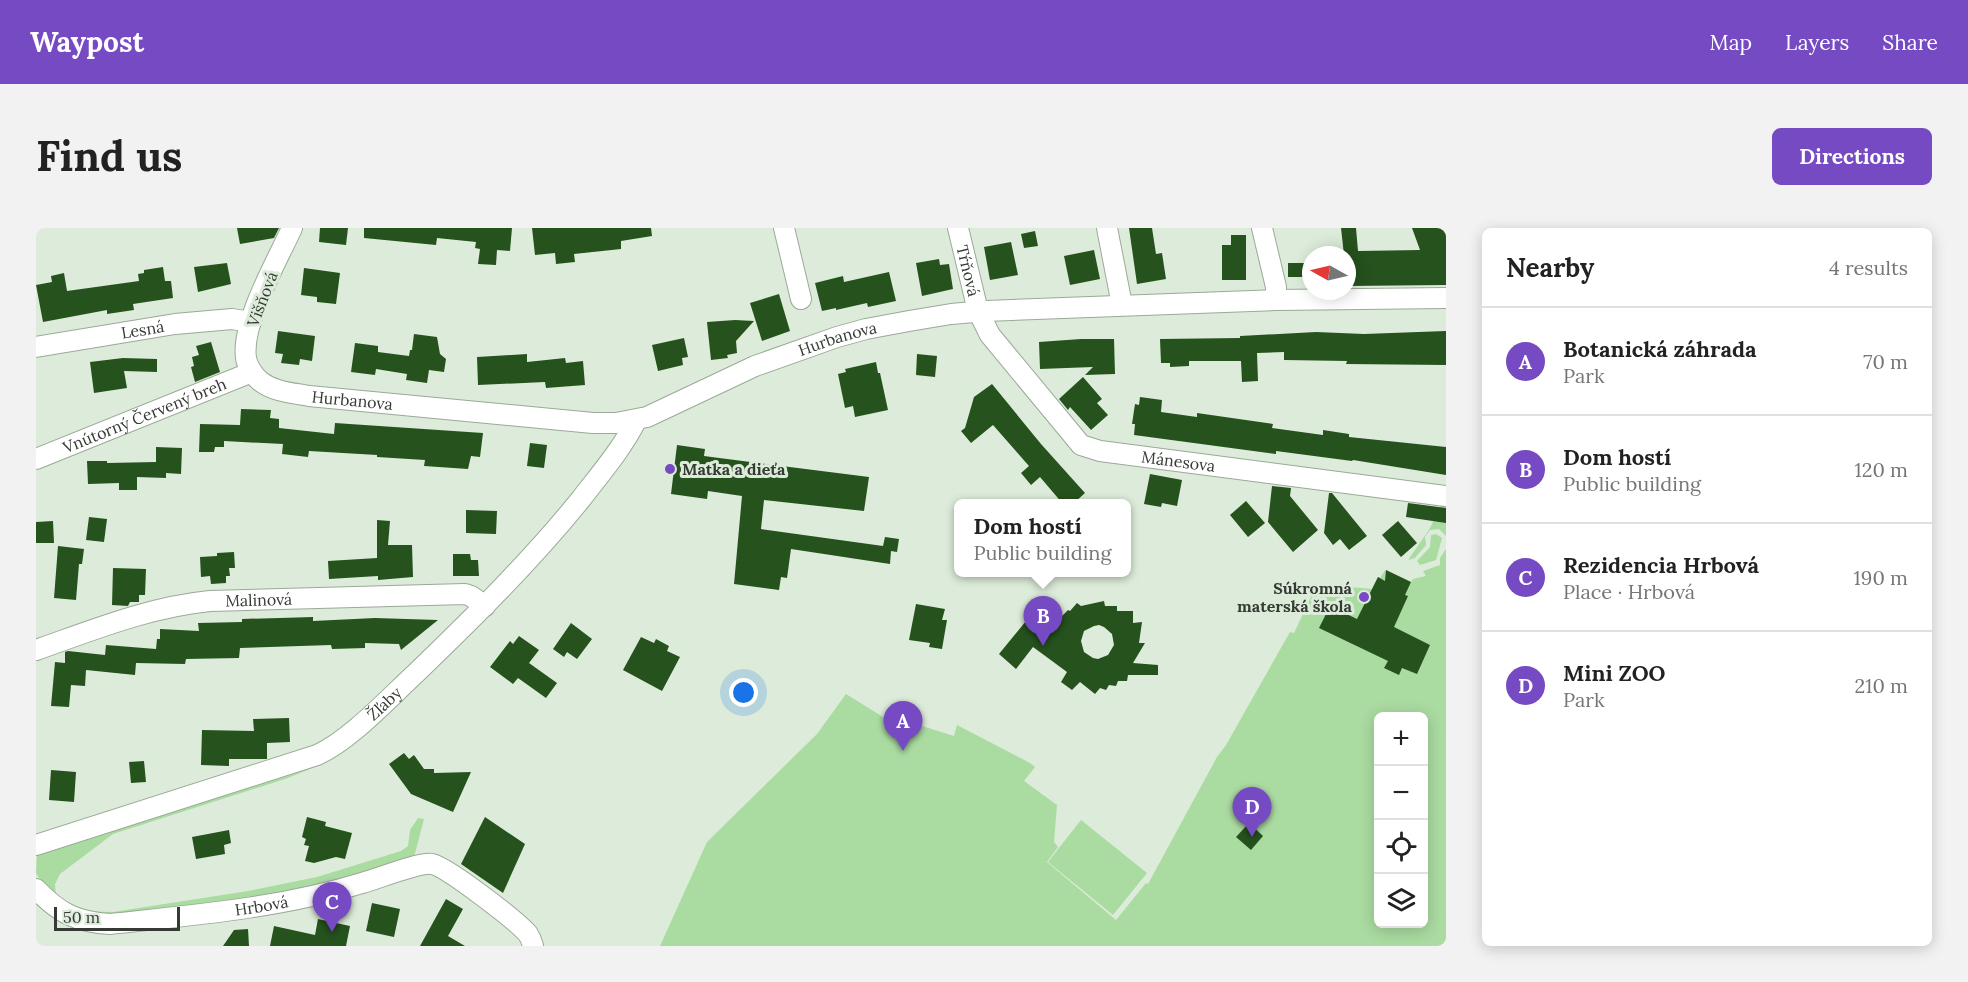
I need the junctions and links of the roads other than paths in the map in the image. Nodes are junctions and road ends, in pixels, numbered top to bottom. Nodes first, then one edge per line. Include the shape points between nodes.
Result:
1 (292, 228) edge
2 (784, 228) edge
3 (958, 228) edge
4 (1107, 228) edge
5 (1262, 228) edge
6 (1446, 298) edge
7 (801, 299) dead end
8 (1276, 300) junction
9 (1122, 305) junction
10 (978, 311) junction
11 (250, 322) junction
12 (36, 347) edge
13 (252, 372) junction
14 (636, 421) junction
15 (36, 459) edge
16 (1446, 496) edge
17 (485, 606) junction
18 (36, 650) edge
19 (36, 845) edge
20 (36, 889) edge
21 (533, 946) edge

1 - 11 street, Višňová
2 - 7 street
3 - 10 street, Tŕňová
4 - 9 street
5 - 8 street
6 - 8 street, Hurbanova
8 - 9 street, Hurbanova
9 - 10 street, Hurbanova
10 - 14 street, Hurbanova via 837,337 755,366
10 - 16 street, Mánesova via 1004,353 1076,441 1089,448
11 - 12 street, Lesná via 232,319 185,323
11 - 13 street, Višňová via 246,360
13 - 14 street, Hurbanova via 261,382 278,390 309,396 593,423
13 - 15 street, Vnútorný Červený breh
14 - 17 street, Žľaby via 622,447 559,526
17 - 18 street, Malinová via 465,594 210,601 182,604 118,621
17 - 19 street, Žľaby via 392,695 327,750
20 - 21 street, Hrbová via 72,918 110,924 292,901 434,864 507,916 528,934

